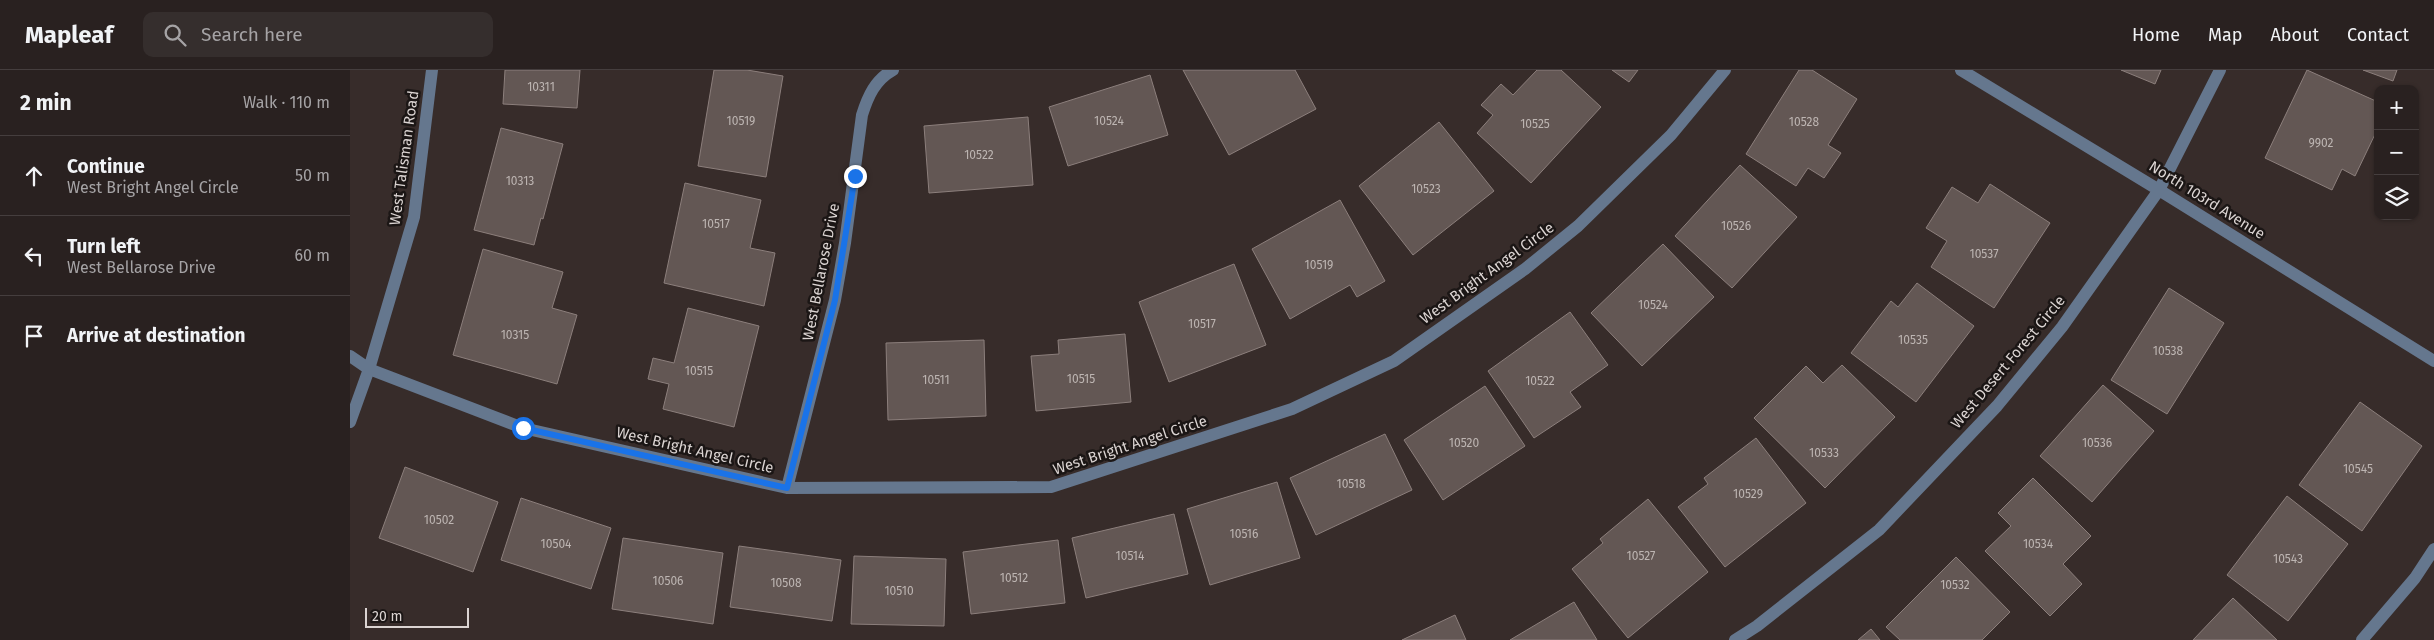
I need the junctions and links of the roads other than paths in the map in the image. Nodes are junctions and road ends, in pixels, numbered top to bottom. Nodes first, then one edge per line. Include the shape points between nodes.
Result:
1 (432, 70) edge
2 (893, 70) edge
3 (1725, 70) edge
4 (1961, 70) edge
5 (2220, 70) edge
6 (2159, 190) junction
7 (350, 356) edge
8 (2434, 361) edge
9 (369, 369) junction
10 (350, 422) edge
11 (787, 488) junction
12 (2434, 549) edge
13 (1735, 640) edge
14 (2362, 640) edge

1 - 9 street, West Talisman Road via 414,217
2 - 11 street, West Bellarose Drive via 878,82 867,98 862,115 835,300
3 - 11 street, West Bright Angel Circle via 1671,135 1627,180 1525,269 1394,361 1292,409 1051,487
4 - 6 street, North 103rd Avenue
5 - 6 street, West Desert Forest Circle
6 - 8 street, North 103rd Avenue
6 - 13 street, West Desert Forest Circle via 2062,327 1996,406 1879,530
7 - 9 street, West Bright Angel Circle
9 - 10 street, West Talisman Road
9 - 11 street, West Bright Angel Circle via 523,428
12 - 14 street

